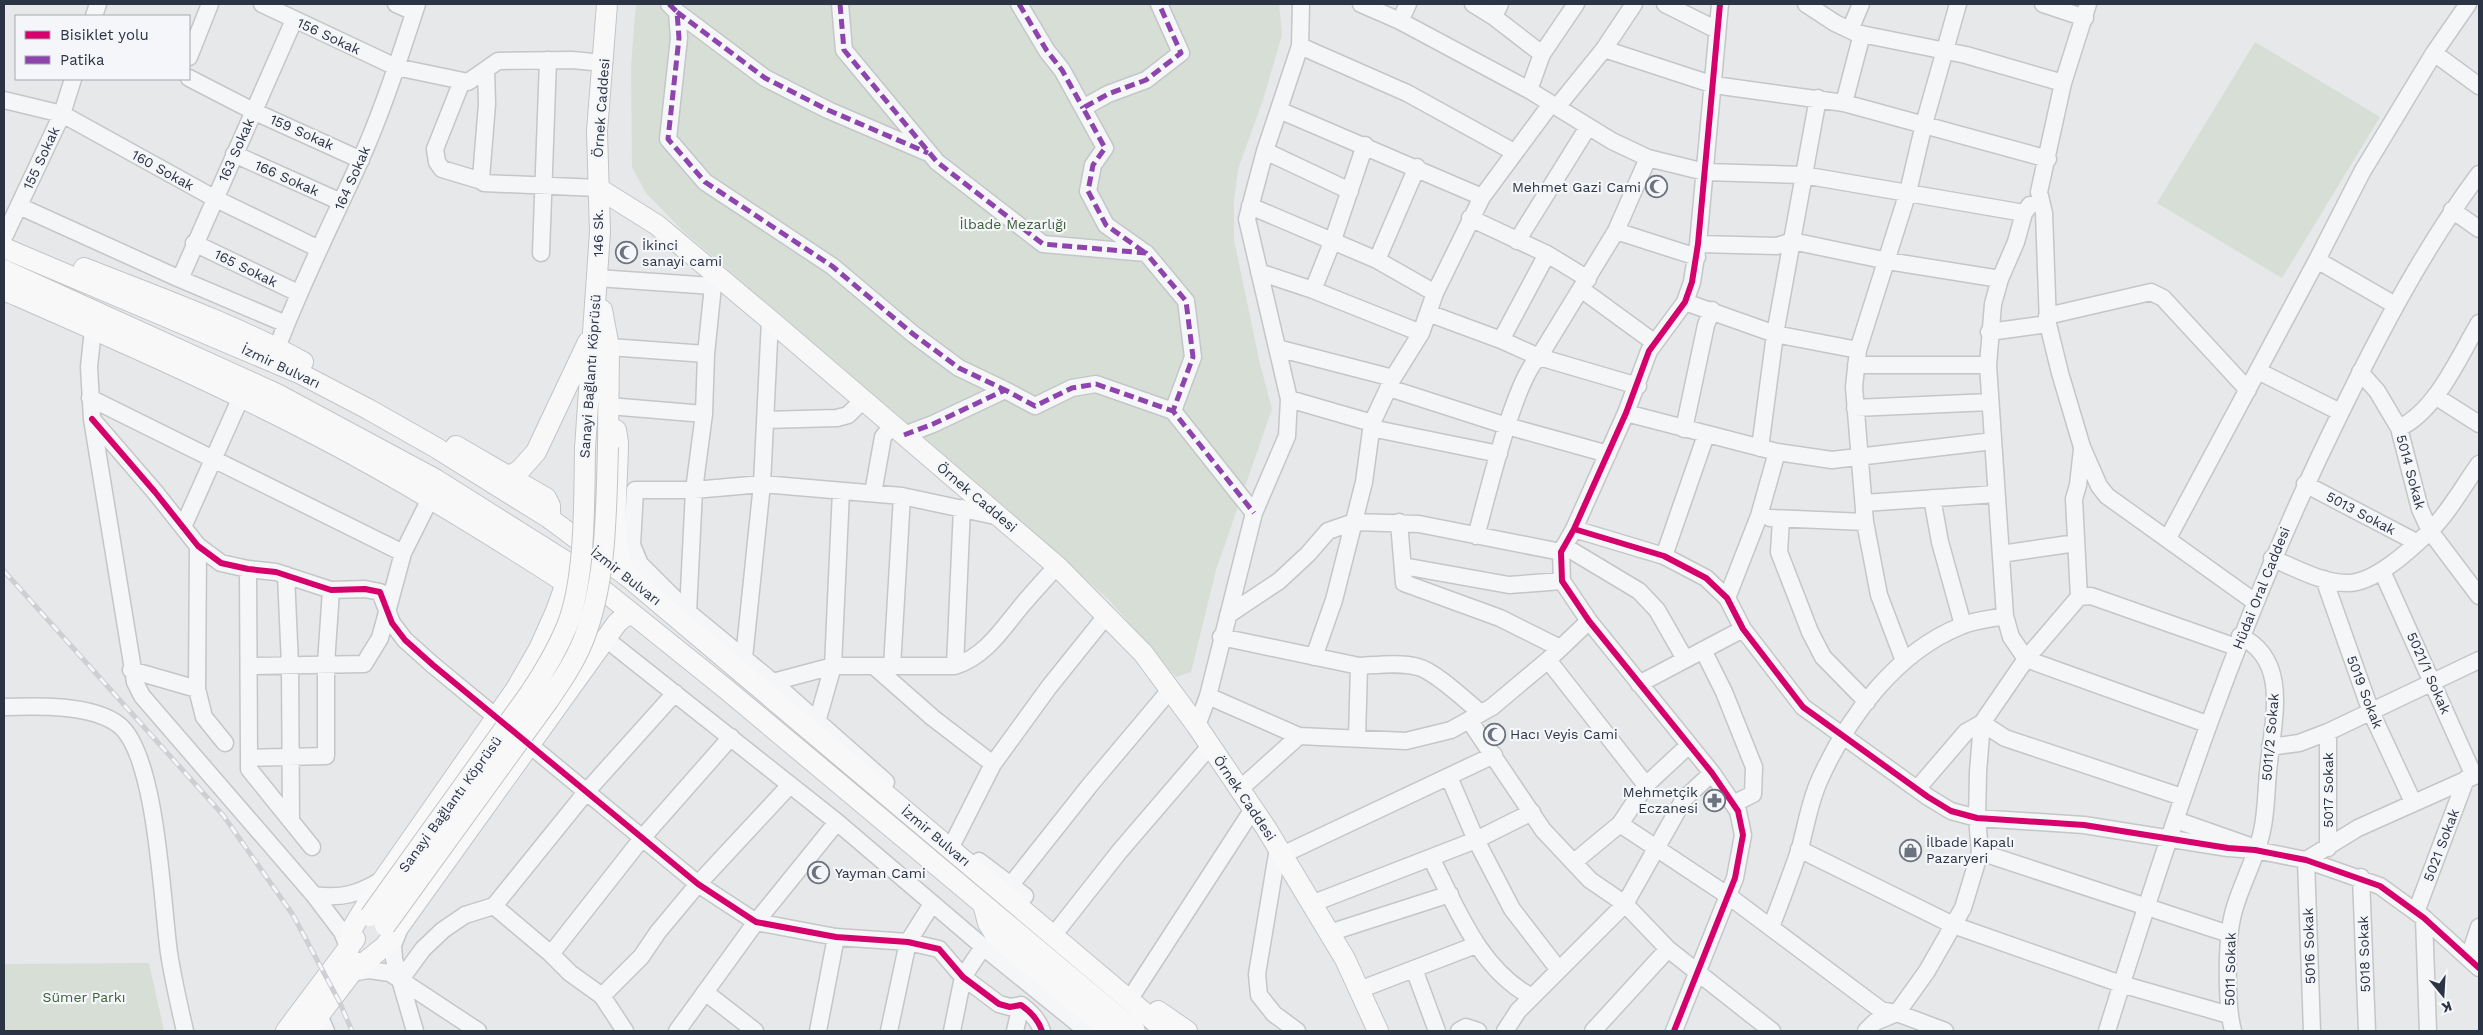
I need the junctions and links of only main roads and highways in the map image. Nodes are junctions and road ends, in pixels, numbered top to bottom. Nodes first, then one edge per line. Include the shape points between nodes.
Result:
1 (607, 4) edge
2 (598, 188) junction
3 (4, 239) edge
4 (26, 245) junction
5 (4, 270) edge
6 (597, 278) junction
7 (4, 290) edge
8 (118, 296) junction
9 (130, 326) junction
10 (96, 330) junction
11 (593, 331) junction
12 (609, 409) junction
13 (503, 480) junction
14 (565, 561) junction
15 (627, 576) junction
16 (566, 583) junction
17 (632, 614) junction
18 (1012, 891) junction
19 (983, 904) junction
20 (386, 922) junction
21 (349, 949) junction
22 (322, 1023) edge
23 (286, 1031) edge
24 (307, 1031) edge
25 (1110, 1031) edge
26 (1135, 1031) edge
27 (1166, 1031) edge
28 (1187, 1031) edge
29 (1378, 1031) edge

1 - 2 main road, Örnek Caddesi via 597,131
2 - 6 main road, 146 Sk.
2 - 29 main road, Örnek Caddesi via 657,225 716,282 770,320 1057,566 1143,653 1197,726 1280,852 1345,959
3 - 4 main road
3 - 8 main road, İzmir Bulvarı
4 - 8 main road
4 - 13 main road via 168,300 277,348
5 - 9 main road, İzmir Bulvarı
6 - 11 main road, Sanayi Bağlantı Köprüsü
6 - 12 main road, Sanayi Bağlantı Köprüsü via 608,347
7 - 10 main road
8 - 13 main road, İzmir Bulvarı via 299,373
9 - 10 main road
9 - 14 main road, İzmir Bulvarı via 277,394 435,479
10 - 16 main road via 323,438
11 - 13 main road via 536,452 520,470
11 - 20 main road, Sanayi Bağlantı Köprüsü, bridge via 579,567 567,625 549,664
12 - 15 main road via 617,432 626,490 618,549
12 - 20 main road, Sanayi Bağlantı Köprüsü, bridge via 601,560 593,609 582,642 566,675 548,701
13 - 15 main road, İzmir Bulvarı
14 - 16 main road
14 - 17 main road, İzmir Bulvarı
15 - 18 main road, İzmir Bulvarı
16 - 21 main road via 539,649 497,717 357,920
17 - 19 main road, İzmir Bulvarı
17 - 20 main road via 621,619 439,868
18 - 27 main road, İzmir Bulvarı
18 - 28 main road via 1060,928 1133,994
19 - 25 main road via 988,923 996,936
19 - 26 main road, İzmir Bulvarı
20 - 21 main road
20 - 22 main road
21 - 23 main road
22 - 24 main road

